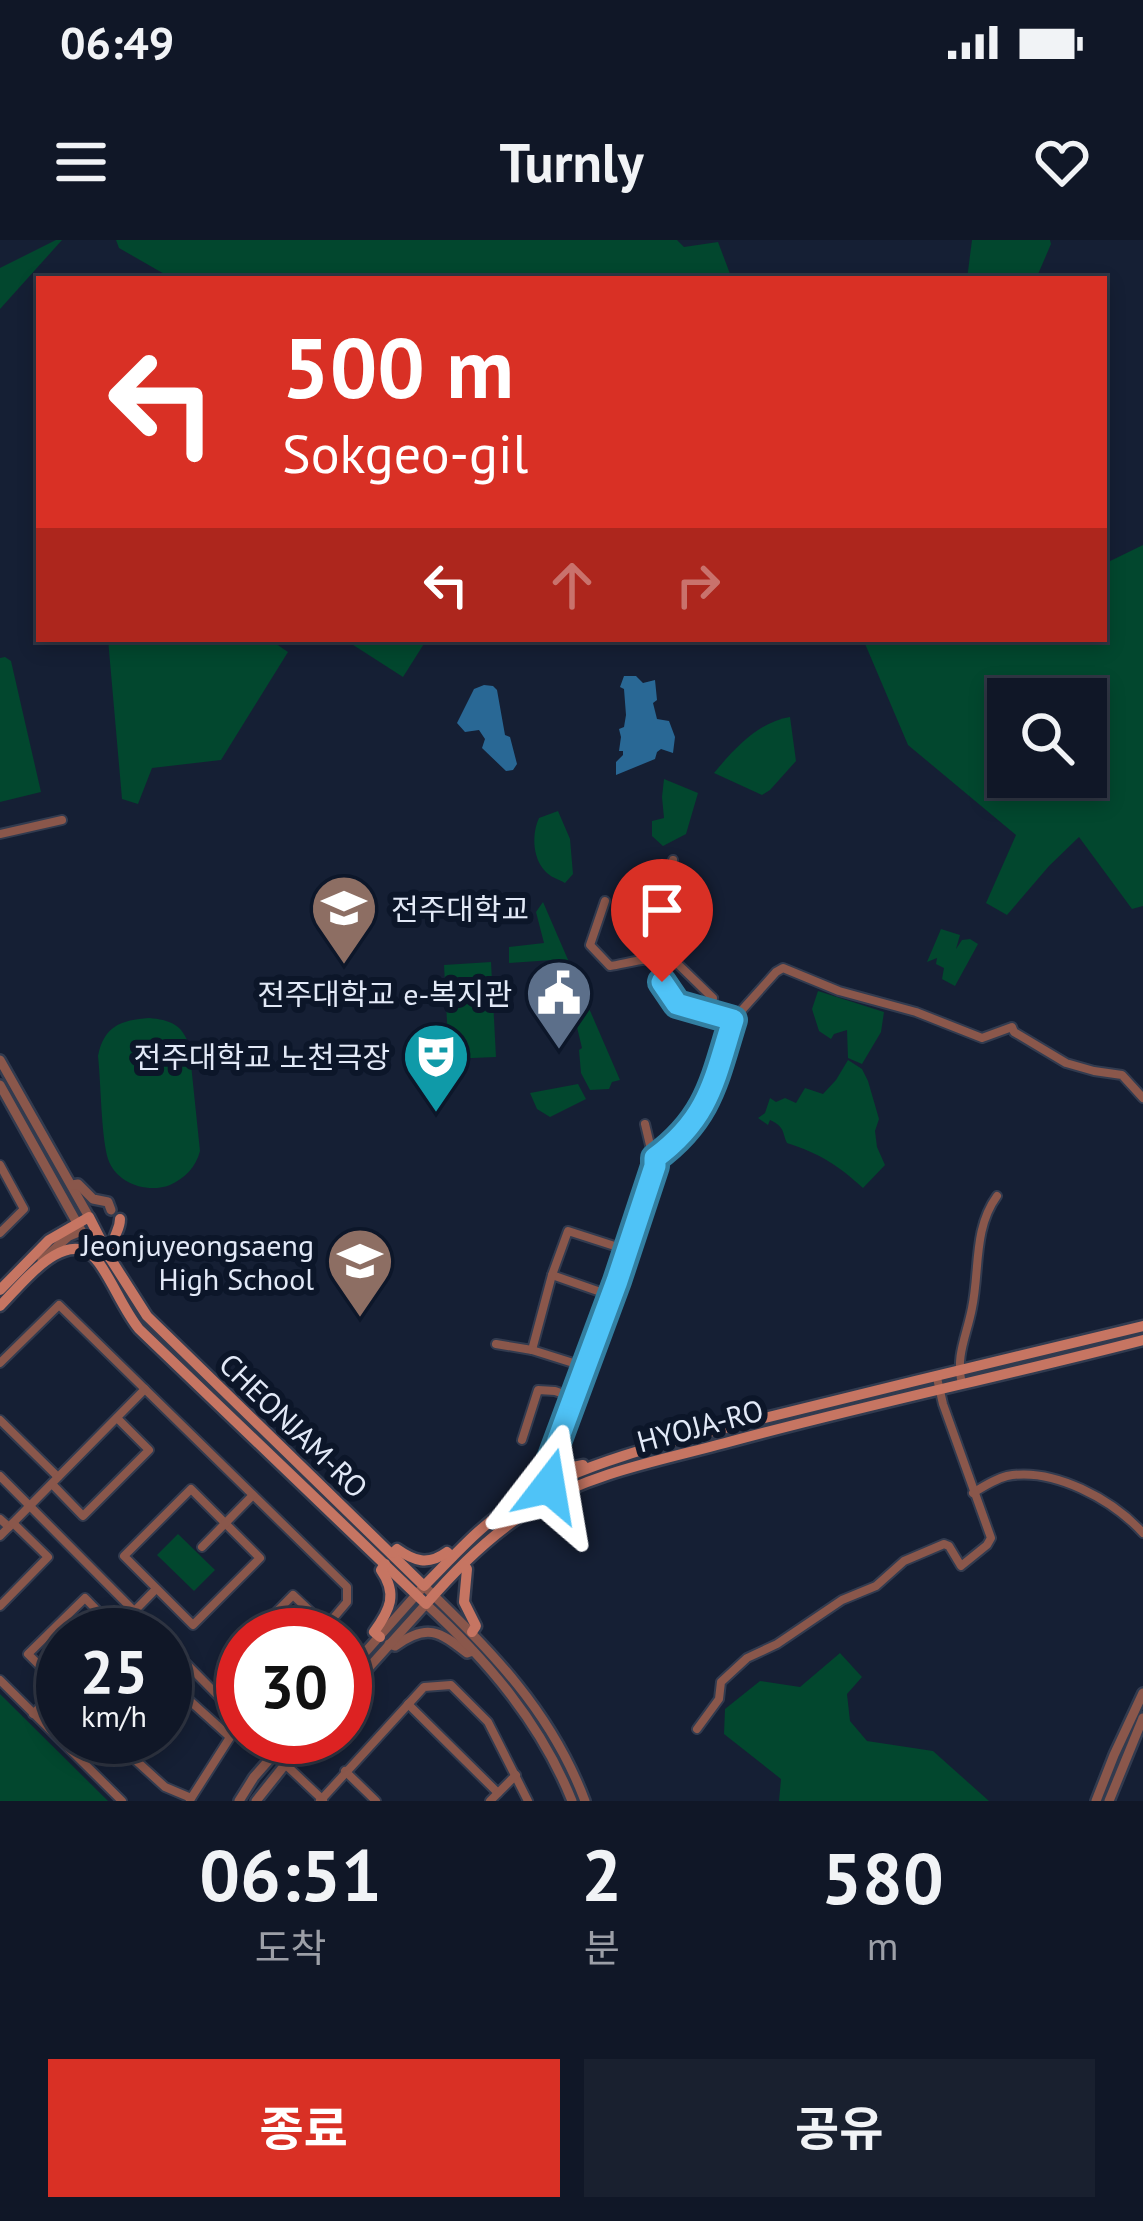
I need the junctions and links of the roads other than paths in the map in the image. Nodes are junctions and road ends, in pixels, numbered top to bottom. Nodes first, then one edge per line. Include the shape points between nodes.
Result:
1 (62, 820) dead end
2 (0, 834) edge
3 (673, 860) dead end
4 (605, 901) dead end
5 (670, 957) junction
6 (662, 982) dead end
7 (710, 1015) junction
8 (733, 1020) junction
9 (0, 1060) edge
10 (0, 1085) edge
11 (1143, 1097) edge
12 (645, 1124) dead end
13 (655, 1158) junction
14 (0, 1165) edge
15 (72, 1185) junction
16 (997, 1196) dead end
17 (116, 1214) joint
18 (91, 1221) junction
19 (78, 1228) junction
20 (0, 1233) edge
21 (627, 1250) junction
22 (96, 1257) junction
23 (110, 1258) junction
24 (39, 1264) junction
25 (552, 1274) junction
26 (0, 1290) edge
27 (612, 1296) junction
28 (0, 1306) edge
29 (1143, 1326) edge
30 (1143, 1340) edge
31 (496, 1344) dead end
32 (532, 1350) junction
33 (0, 1363) edge
34 (586, 1367) junction
35 (961, 1378) junction
36 (938, 1384) junction
37 (145, 1389) junction
38 (575, 1398) junction
39 (117, 1418) junction
40 (0, 1420) edge
41 (522, 1440) dead end
42 (554, 1456) junction
43 (585, 1470) junction
44 (0, 1476) edge
45 (55, 1481) junction
46 (551, 1492) junction
47 (973, 1493) junction
48 (253, 1495) junction
49 (30, 1507) junction
50 (0, 1519) edge
51 (225, 1523) junction
52 (11, 1525) junction
53 (1143, 1532) edge
54 (0, 1536) edge
55 (202, 1547) dead end
56 (452, 1557) junction
57 (389, 1559) junction
58 (464, 1565) junction
59 (156, 1589) junction
60 (425, 1595) junction
61 (0, 1606) edge
62 (131, 1608) edge
63 (137, 1608) edge
64 (280, 1608) edge
65 (307, 1608) edge
66 (342, 1608) edge
67 (472, 1632) junction
68 (384, 1640) junction
69 (372, 1651) edge
70 (473, 1651) junction
71 (372, 1657) edge
72 (192, 1669) edge
73 (0, 1680) edge
74 (216, 1693) edge
75 (1143, 1693) edge
76 (192, 1702) edge
77 (408, 1704) junction
78 (36, 1711) edge
79 (33, 1714) junction
80 (1143, 1718) edge
81 (216, 1724) edge
82 (697, 1729) dead end
83 (216, 1759) edge
84 (140, 1764) edge
85 (265, 1764) edge
86 (283, 1764) edge
87 (285, 1764) edge
88 (345, 1771) junction
89 (516, 1775) junction
90 (494, 1797) edge
91 (190, 1799) edge
92 (322, 1800) edge
93 (122, 1801) edge
94 (239, 1801) edge
95 (256, 1801) edge
96 (376, 1801) edge
97 (528, 1801) edge
98 (572, 1801) edge
99 (585, 1801) edge
100 (1096, 1801) edge
101 (1108, 1801) edge

1 - 2 street
3 - 5 street via 662,913
4 - 5 street via 590,945 610,966
5 - 7 street via 713,998
6 - 7 street via 677,1004
7 - 8 street
8 - 11 street via 783,968 982,1038 1012,1027 1066,1063 1122,1075
8 - 13 street via 709,1100
9 - 15 street, CHEONJAM-RO
10 - 19 street, CHEONJAM-RO
12 - 13 street
13 - 21 street
14 - 20 street via 24,1209
15 - 17 street
15 - 18 street, CHEONJAM-RO
16 - 35 street via 978,1240
17 - 23 main road
18 - 19 main road
18 - 23 main road, CHEONJAM-RO
19 - 22 street, CHEONJAM-RO
19 - 24 street
19 - 26 main road via 50,1240
21 - 25 street via 568,1231
21 - 27 street
22 - 24 main road via 68,1248
22 - 57 main road, CHEONJAM-RO via 139,1329
23 - 57 main road, CHEONJAM-RO via 147,1316
24 - 28 main road
25 - 27 street
25 - 32 street
27 - 34 street
29 - 35 main road, HYOJA-RO
30 - 35 main road, HYOJA-RO
31 - 32 street
32 - 34 street
33 - 37 street via 59,1305
34 - 38 street
35 - 36 main road, HYOJA-RO
36 - 43 main road, HYOJA-RO via 714,1431
36 - 46 main road, HYOJA-RO
36 - 47 street
37 - 39 street
37 - 48 street
38 - 41 street via 538,1390
38 - 42 street
39 - 45 street
39 - 45 street via 149,1450 135,1465 83,1516
40 - 45 street
42 - 43 main road
42 - 46 street via 545,1475
43 - 46 main road, HYOJA-RO
44 - 49 street
45 - 49 street
46 - 56 main road, HYOJA-RO via 508,1508
46 - 58 main road, HYOJA-RO
47 - 53 street via 1006,1476 1048,1479 1088,1489
47 - 82 street via 991,1538 973,1559 961,1566 949,1546 937,1545 904,1561 876,1586 747,1658 721,1682
48 - 51 street
48 - 66 street via 347,1587
49 - 52 street
49 - 62 street
50 - 52 street
51 - 55 street
51 - 59 street via 191,1489 124,1556
51 - 59 street via 260,1558 193,1625
52 - 54 street
52 - 61 street via 48,1557
56 - 57 main road via 414,1561 397,1549
56 - 60 main road, HYOJA-RO
57 - 60 main road, CHEONJAM-RO
57 - 68 main road via 381,1570 392,1596 374,1632
58 - 60 main road, HYOJA-RO
58 - 67 main road
59 - 63 street
60 - 67 street, CHEONJAM-RO
60 - 68 street, HYOJA-RO
60 - 70 street, CHEONJAM-RO
64 - 65 street via 293,1594
67 - 99 street, CHEONJAM-RO via 520,1684
68 - 69 street, HYOJA-RO
68 - 70 street via 395,1646 427,1631
68 - 71 street, HYOJA-RO
70 - 98 street, CHEONJAM-RO via 531,1722
72 - 74 street
73 - 79 street
75 - 100 street
76 - 81 street
77 - 88 street
77 - 89 street via 424,1687 451,1685 488,1722
77 - 90 street
78 - 79 street
79 - 93 street
80 - 101 street
83 - 91 street
84 - 91 street
85 - 94 street
86 - 95 street
87 - 92 street
88 - 92 street
88 - 96 street
89 - 90 street
89 - 97 street

